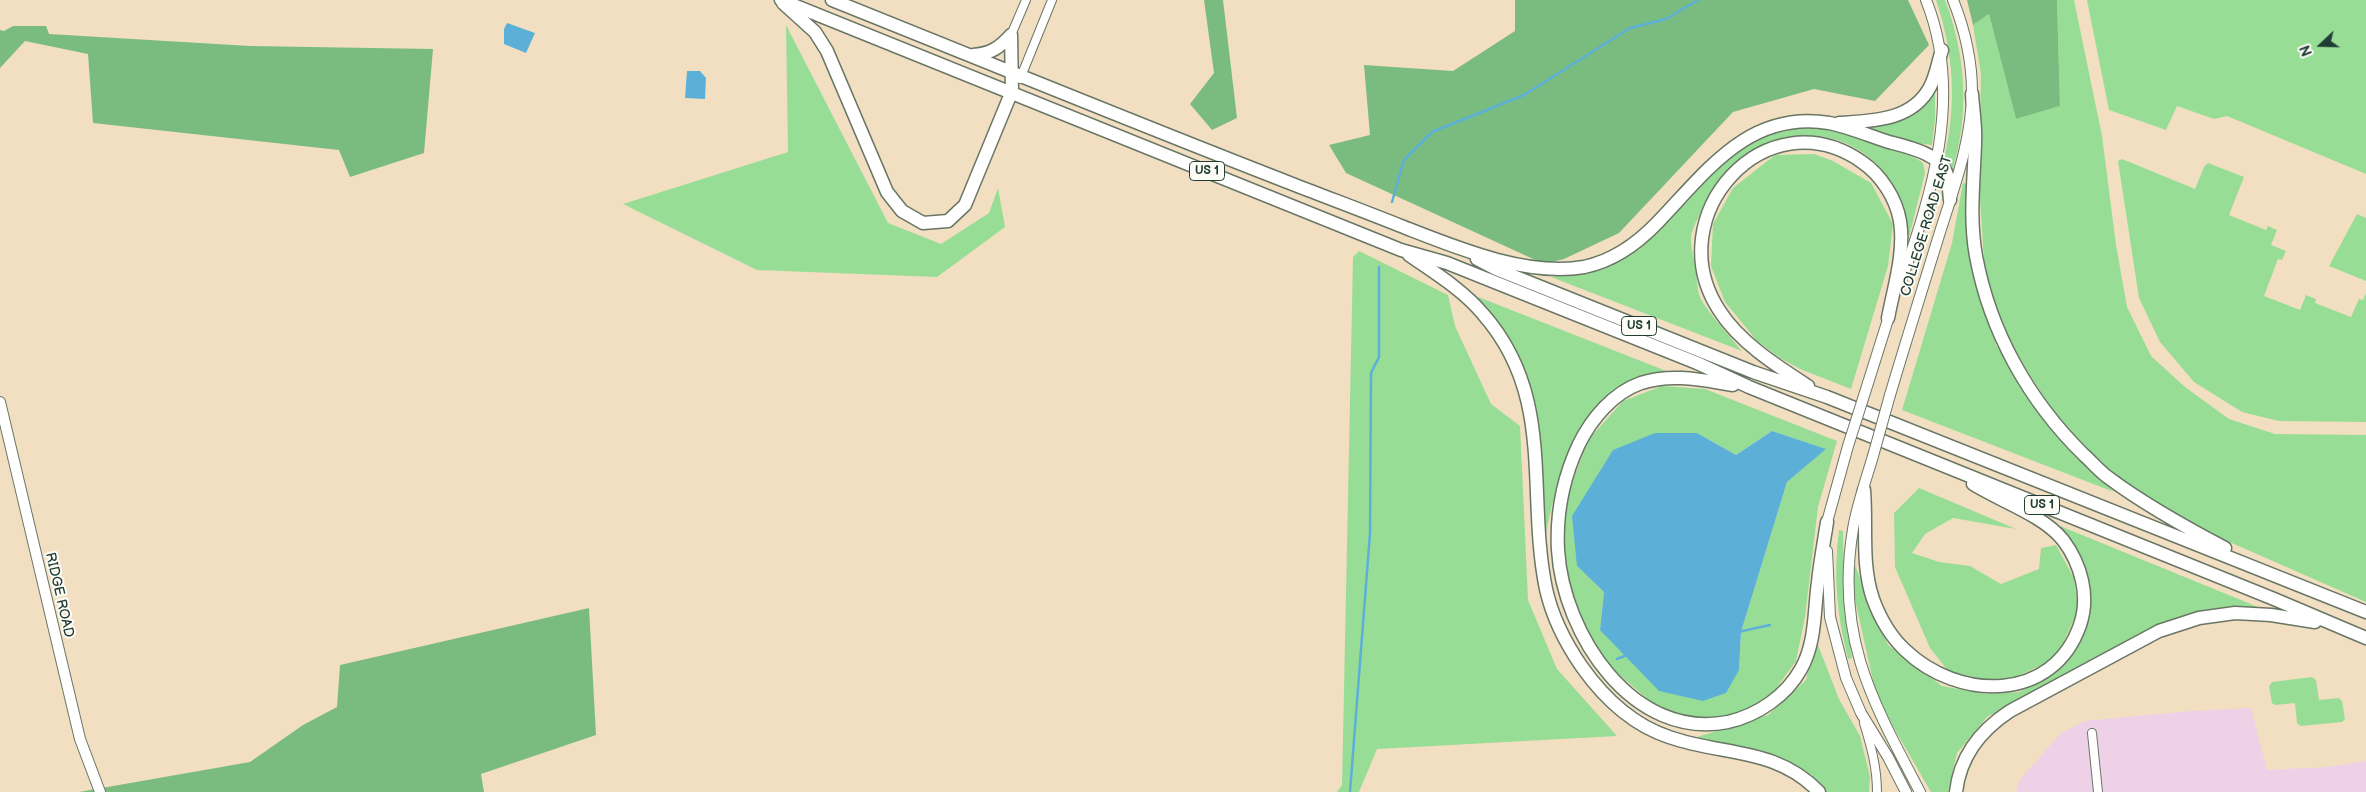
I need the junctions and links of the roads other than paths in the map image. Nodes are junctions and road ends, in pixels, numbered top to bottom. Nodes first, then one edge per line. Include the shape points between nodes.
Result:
1 (780, 0) edge
2 (832, 0) edge
3 (1026, 0) edge
4 (1052, 0) edge
5 (1926, 0) edge
6 (1954, 0) edge
7 (853, 5) edge
8 (1011, 35) junction
9 (1942, 50) junction
10 (969, 55) junction
11 (1016, 74) junction
12 (1012, 91) junction
13 (1972, 94) junction
14 (1830, 123) junction
15 (1937, 160) junction
16 (1950, 200) junction
17 (1454, 246) junction
18 (1401, 250) junction
19 (1888, 318) junction
20 (1749, 387) junction
21 (1827, 397) junction
22 (0, 402) edge
23 (1946, 466) junction
24 (1864, 490) junction
25 (1827, 522) junction
26 (2276, 576) junction
27 (2366, 612) edge
28 (2335, 625) junction
29 (2366, 638) edge
30 (1861, 713) junction
31 (2092, 733) dead end
32 (100, 792) edge
33 (1819, 792) edge
34 (1877, 792) edge
35 (1906, 792) edge
36 (1920, 792) edge
37 (1956, 792) edge
38 (2098, 792) edge

1 - 12 highway, US 1
1 - 12 highway via 815,32 827,51 888,192 902,211 923,222 948,221 966,205
2 - 7 highway, US 1
3 - 8 street
4 - 11 street
5 - 9 street, COLLEGE ROAD EAST
6 - 13 street, COLLEGE ROAD EAST via 1969,56
7 - 10 highway, US 1
8 - 10 highway via 986,54
8 - 11 highway
9 - 14 highway via 1930,88 1905,113 1879,121
9 - 15 street, COLLEGE ROAD EAST via 1943,120
10 - 11 highway, US 1
11 - 12 highway
11 - 17 highway, US 1
12 - 18 highway, US 1
13 - 16 street, COLLEGE ROAD EAST via 1966,140
13 - 26 highway via 1975,142 1972,208 1976,255 1988,306 2007,352 2035,399 2066,437 2107,477 2168,518
14 - 15 highway via 1910,148
14 - 17 highway via 1795,121 1746,137 1725,152 1630,248 1584,267 1545,269 1502,261
15 - 16 highway via 1946,172
15 - 19 street, COLLEGE ROAD EAST via 1913,249
16 - 24 street, COLLEGE ROAD EAST, bridge
17 - 21 highway, US 1 via 1523,280 1753,372
18 - 20 highway, US 1 via 1456,267 1697,363
18 - 33 highway via 1457,289 1483,314 1519,371 1528,397 1534,433 1546,590 1555,617 1582,668 1623,712 1650,730 1671,738 1774,761 1797,773
19 - 21 highway via 1901,244 1900,220 1892,196 1873,169 1849,152 1826,144 1801,142 1776,147 1750,158 1728,177 1704,222 1701,256 1707,285 1719,310 1740,335 1784,371
19 - 25 street, COLLEGE ROAD EAST, bridge
20 - 23 highway, US 1
20 - 25 highway via 1681,377 1640,384 1606,406 1585,432 1564,484 1558,514 1558,551 1564,586 1576,621 1590,647 1611,677 1632,698 1658,714 1684,724 1711,725 1735,720 1768,706 1802,668 1809,646
21 - 26 highway, US 1
22 - 32 street, RIDGE ROAD via 80,739
23 - 24 highway via 1994,497 2031,514 2062,539 2076,562 2085,588 2084,613 2075,641 2056,664 2022,684 1996,687 1963,684 1934,672 1906,651 1885,627 1867,572
23 - 28 highway, US 1
24 - 36 street, COLLEGE ROAD EAST via 1853,527 1849,562 1850,611 1856,653 1880,716
25 - 30 street, COLLEGE ROAD EAST via 1830,617 1846,678
26 - 27 highway, US 1
28 - 29 highway, US 1
28 - 37 highway via 2235,613 2199,618 2159,631 1991,724 1975,740 1964,761
30 - 34 street via 1873,754
30 - 35 street, COLLEGE ROAD EAST
31 - 38 street

